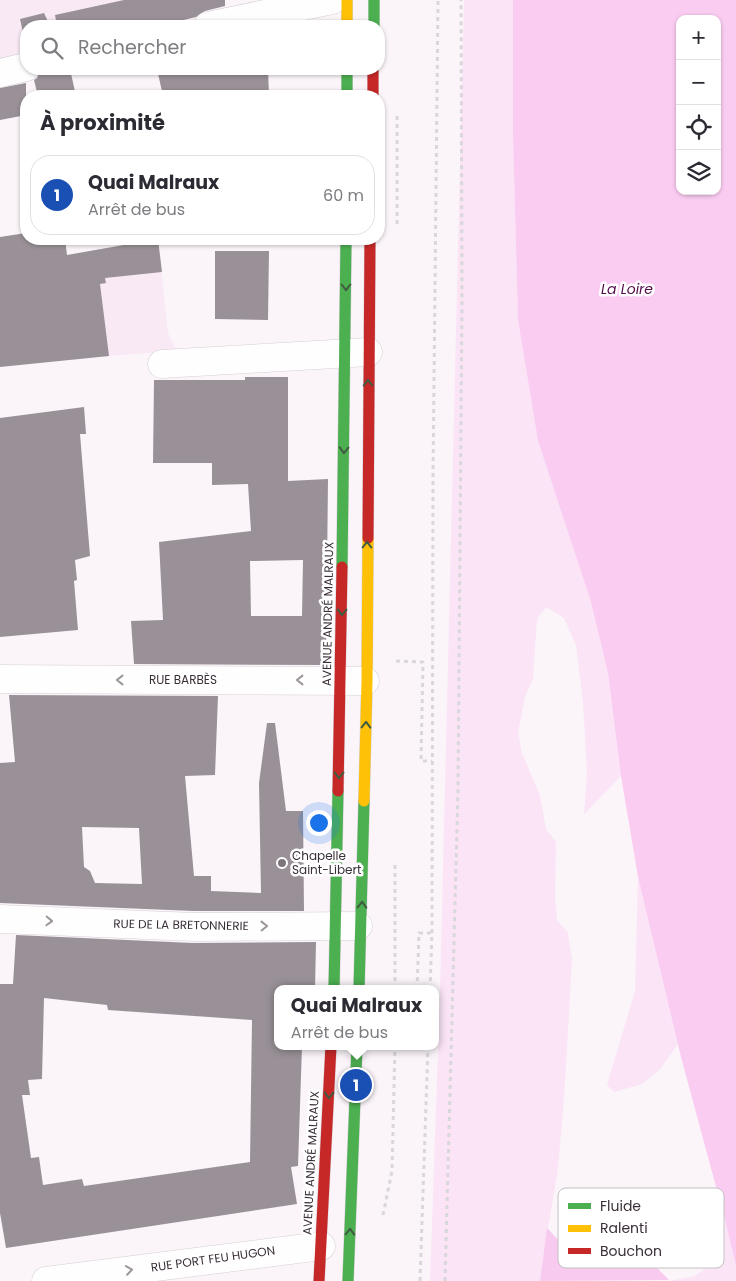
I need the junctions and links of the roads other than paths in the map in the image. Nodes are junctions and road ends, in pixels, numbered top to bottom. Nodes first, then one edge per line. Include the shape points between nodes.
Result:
1 (332, 0) edge
2 (347, 0) edge
3 (374, 0) edge
4 (237, 20) edge
5 (347, 20) edge
6 (374, 20) edge
7 (20, 68) edge
8 (0, 73) edge
9 (347, 75) edge
10 (373, 75) edge
11 (347, 90) edge
12 (373, 90) edge
13 (347, 245) edge
14 (369, 245) edge
15 (357, 352) junction
16 (162, 364) dead end
17 (0, 679) edge
18 (354, 680) junction
19 (0, 919) edge
20 (335, 925) junction
21 (362, 926) junction
22 (334, 985) edge
23 (359, 985) edge
24 (332, 1050) edge
25 (357, 1050) edge
26 (321, 1246) junction
27 (46, 1281) edge
28 (319, 1281) edge
29 (348, 1281) edge

1 - 4 street
2 - 5 main road
3 - 6 main road
7 - 8 street
9 - 11 main road
10 - 12 main road
13 -> 15 main road, AVENUE ANDRÉ MALRAUX
14 - 15 main road, AVENUE ANDRÉ MALRAUX
15 - 16 street
18 -> 15 main road, AVENUE ANDRÉ MALRAUX
15 -> 18 main road, AVENUE ANDRÉ MALRAUX
18 -> 17 street, RUE BARBÈS
18 -> 20 main road, AVENUE ANDRÉ MALRAUX
21 -> 18 main road, AVENUE ANDRÉ MALRAUX
19 -> 20 street, RUE DE LA BRETONNERIE via 194,927
20 - 21 street, RUE DE LA BRETONNERIE
20 - 22 main road, AVENUE ANDRÉ MALRAUX
21 - 23 main road, AVENUE ANDRÉ MALRAUX
24 -> 26 main road, AVENUE ANDRÉ MALRAUX
29 -> 25 main road
27 -> 26 street, RUE PORT FEU HUGON
26 - 28 main road, AVENUE ANDRÉ MALRAUX

